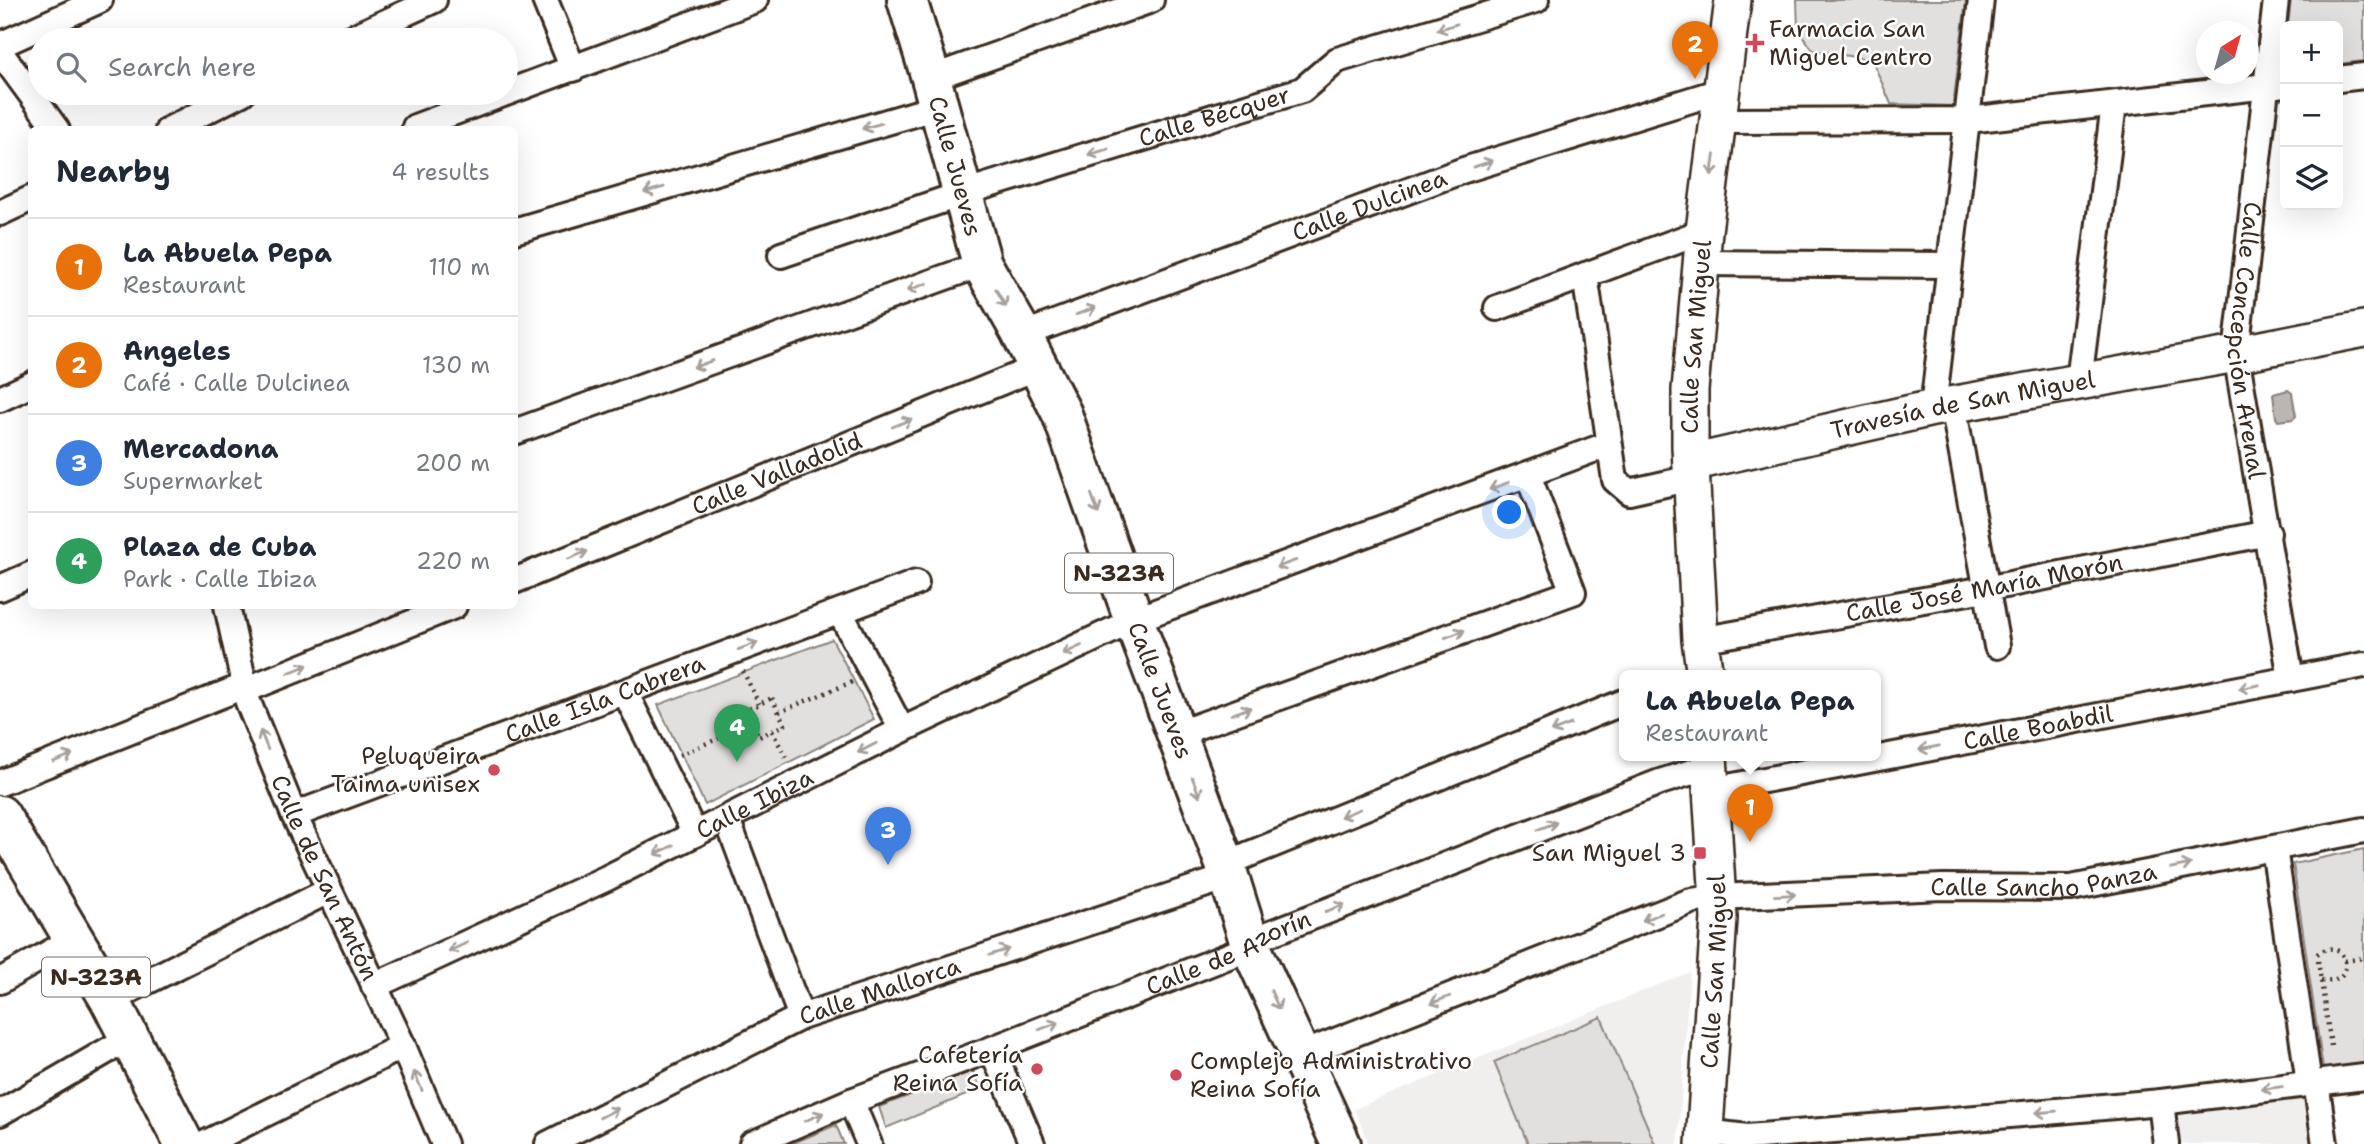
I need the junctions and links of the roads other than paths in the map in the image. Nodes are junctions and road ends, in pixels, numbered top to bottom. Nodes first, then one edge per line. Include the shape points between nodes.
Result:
1 (100, 0) edge
2 (434, 0) edge
3 (545, 0) edge
4 (755, 0) edge
5 (906, 0) edge
6 (1151, 0) edge
7 (1536, 0) edge
8 (1733, 0) edge
9 (1981, 0) edge
10 (2276, 0) edge
11 (38, 28) edge
12 (373, 28) edge
13 (28, 32) edge
14 (0, 45) edge
15 (0, 52) edge
16 (573, 69) junction
17 (2364, 76) edge
18 (2343, 78) edge
19 (2276, 85) edge
20 (518, 89) edge
21 (28, 90) edge
22 (934, 92) junction
23 (2114, 104) junction
24 (39, 105) edge
25 (218, 105) edge
26 (475, 105) edge
27 (1721, 105) junction
28 (1968, 120) junction
29 (54, 126) edge
30 (176, 126) edge
31 (418, 126) edge
32 (963, 193) junction
33 (28, 200) edge
34 (0, 213) edge
35 (518, 229) edge
36 (1702, 247) junction
37 (780, 255) dead end
38 (982, 264) junction
39 (1948, 265) junction
40 (1585, 275) junction
41 (1497, 308) dead end
42 (2363, 334) edge
43 (1030, 351) junction
44 (2236, 354) junction
45 (2079, 381) junction
46 (28, 386) edge
47 (0, 398) edge
48 (1943, 406) junction
49 (518, 431) edge
50 (1609, 444) junction
51 (1691, 471) junction
52 (1528, 475) junction
53 (2268, 533) junction
54 (28, 576) edge
55 (518, 579) edge
56 (916, 583) dead end
57 (0, 588) edge
58 (1985, 589) junction
59 (228, 609) edge
60 (447, 609) edge
61 (840, 612) junction
62 (1134, 620) junction
63 (1700, 640) junction
64 (1997, 646) dead end
65 (2364, 665) edge
66 (1704, 670) edge
67 (2291, 679) junction
68 (244, 686) junction
69 (625, 692) junction
70 (1619, 704) edge
71 (902, 730) junction
72 (1176, 734) junction
73 (1881, 745) edge
74 (1779, 761) edge
75 (1710, 772) edge
76 (0, 783) edge
77 (0, 815) edge
78 (294, 815) junction
79 (727, 819) junction
80 (2364, 830) edge
81 (695, 834) junction
82 (2274, 848) junction
83 (10, 853) edge
84 (1226, 870) junction
85 (328, 891) junction
86 (1717, 898) junction
87 (74, 939) junction
88 (1251, 947) junction
89 (0, 981) edge
90 (374, 986) junction
91 (110, 1000) junction
92 (801, 1017) junction
93 (129, 1038) junction
94 (403, 1046) junction
95 (992, 1049) junction
96 (1300, 1055) junction
97 (2364, 1077) edge
98 (2313, 1083) junction
99 (851, 1101) junction
100 (2161, 1102) junction
101 (0, 1113) edge
102 (1872, 1136) edge
103 (1705, 1138) edge
104 (184, 1144) edge
105 (204, 1144) edge
106 (444, 1144) edge
107 (548, 1144) edge
108 (752, 1144) edge
109 (869, 1144) edge
110 (1032, 1144) edge
111 (1341, 1144) edge
112 (2166, 1144) edge
113 (2325, 1144) edge

1 - 11 street
2 - 12 street
3 - 16 street
4 - 16 street
5 - 22 main road, Calle Jueves / N-323A
6 - 22 street
7 -> 32 street, Calle Bécquer via 1337,60 1302,90
8 - 27 street, Calle San Miguel
9 - 28 street
10 - 19 street, Calle Concepción Arenal
13 - 14 street
15 - 21 street
16 - 20 street
17 - 18 street
19 - 23 street, Calle Dulcinea
19 - 44 street, Calle Concepción Arenal
22 - 32 main road, Calle Jueves / N-323A
22 -> 35 street
23 - 28 street, Calle Dulcinea
23 - 45 street
24 - 29 street
25 - 30 street
26 - 31 street
27 - 28 street, Calle Dulcinea
27 -> 36 street, Calle San Miguel
43 -> 27 street, Calle Dulcinea via 1464,170
28 - 39 street
32 - 37 street, Calle Bécquer
32 - 38 main road, Calle Jueves / N-323A
33 - 34 street
36 - 39 street
36 - 40 street
36 - 51 street, Calle San Miguel via 1690,390
38 -> 43 main road, Calle Jueves / N-323A
38 -> 49 street
39 - 48 street
40 - 41 street
40 - 50 street
42 - 44 street, Travesía de San Miguel
55 -> 43 street, Calle Valladolid
43 -> 62 main road, Calle Jueves / N-323A via 1062,414
44 - 45 street, Travesía de San Miguel
44 - 53 street, Calle Concepción Arenal
45 - 48 street, Travesía de San Miguel
46 - 47 street
48 - 51 street, Travesía de San Miguel
48 - 58 street
50 - 51 street via 1615,480 1629,492
50 - 52 street, Calle Ibiza
51 - 63 street, Calle San Miguel
52 -> 62 street, Calle Ibiza
72 -> 52 street via 1573,592
53 - 58 street, Calle José María Morón
53 - 67 street, Calle Concepción Arenal
54 - 57 street
56 - 61 street, Calle Isla Cabrera
58 - 63 street, Calle José María Morón
58 - 64 street
59 - 68 street, Calle de San Antón
68 -> 60 street via 256,686
69 -> 61 street, Calle Isla Cabrera
61 - 71 street
62 -> 71 street, Calle Ibiza
62 - 72 main road, Calle Jueves / N-323A
63 - 66 street, Calle San Miguel
65 - 67 street, Calle Boabdil
67 -> 73 street, Calle Boabdil
76 -> 68 street
78 -> 68 street, Calle de San Antón
69 - 78 street, Calle Isla Cabrera
69 - 81 street
70 -> 84 street, Calle Mallorca
71 -> 79 street, Calle Ibiza
72 -> 84 main road, Calle Jueves / N-323A
74 -> 75 street, Calle Boabdil
75 - 86 street, Calle San Miguel
88 -> 75 street, Calle de Azorín via 1263,936 1660,782
77 - 83 main road, N-323A
78 - 85 street, Calle de San Antón
79 - 81 street, Calle Ibiza
79 - 92 street
80 - 82 street, Calle Sancho Panza
81 -> 90 street, Calle Ibiza
86 -> 82 street, Calle Sancho Panza via 1943,887 2071,888
82 - 98 street
83 - 87 main road, N-323A
84 - 88 main road, Calle Jueves / N-323A
92 -> 84 street, Calle Mallorca
85 - 90 street, Calle de San Antón
85 - 91 street
86 -> 96 street, Calle Sancho Panza via 1691,901
86 - 103 street, Calle San Miguel
87 - 89 street
87 - 91 main road, N-323A
95 -> 88 street, Calle de Azorín
88 -> 96 main road, Calle Jueves / N-323A
90 - 94 street, Calle de San Antón
91 - 93 main road, N-323A
107 -> 92 street, Calle Mallorca
93 - 101 street
93 - 104 main road, N-323A
94 - 105 street
106 -> 94 street, Calle de San Antón
95 - 99 street, Calle de Azorín
95 - 110 street
96 - 111 main road, Calle Jueves / N-323A
97 - 98 street
98 -> 100 street
98 - 113 street
108 -> 99 street, Calle de Azorín
99 - 109 street
100 -> 102 street
100 - 112 street
102 - 103 street

